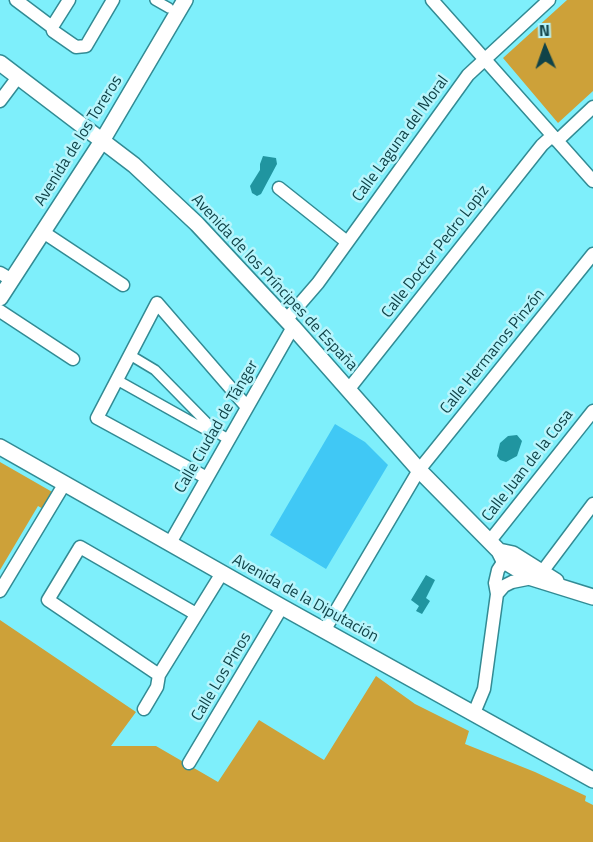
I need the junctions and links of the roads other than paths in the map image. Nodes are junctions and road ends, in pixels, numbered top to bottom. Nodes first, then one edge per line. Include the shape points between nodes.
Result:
1 (16, 0) edge
2 (69, 0) edge
3 (113, 0) edge
4 (155, 0) edge
5 (185, 0) edge
6 (432, 0) edge
7 (549, 0) edge
8 (169, 8) dead end
9 (52, 27) junction
10 (485, 59) junction
11 (0, 63) edge
12 (18, 76) junction
13 (0, 101) edge
14 (593, 107) edge
15 (554, 139) junction
16 (102, 141) junction
17 (593, 181) edge
18 (279, 188) dead end
19 (43, 232) junction
20 (347, 242) junction
21 (593, 255) edge
22 (6, 277) edge
23 (123, 285) dead end
24 (0, 298) edge
25 (0, 311) edge
26 (290, 324) junction
27 (130, 355) junction
28 (73, 359) dead end
29 (117, 380) junction
30 (348, 390) junction
31 (247, 407) junction
32 (593, 411) edge
33 (211, 429) junction
34 (228, 439) junction
35 (0, 447) edge
36 (419, 470) junction
37 (207, 478) junction
38 (65, 483) junction
39 (593, 504) edge
40 (170, 543) junction
41 (497, 551) junction
42 (222, 573) junction
43 (548, 579) junction
44 (500, 590) junction
45 (0, 591) edge
46 (593, 597) edge
47 (282, 607) junction
48 (196, 614) junction
49 (324, 631) junction
50 (159, 675) junction
51 (144, 709) dead end
52 (474, 713) junction
53 (189, 763) dead end
54 (593, 780) edge

1 - 9 street
2 - 9 street
3 - 9 street via 86,46 76,46 53,32
4 - 8 street
5 - 16 street, Avenida de los Toreros
6 - 10 street
7 - 10 street, Calle Laguna del Moral
10 - 15 street
10 - 20 street, Calle Laguna del Moral via 468,75
11 - 12 street, Avenida de los Príncipes de España
12 - 13 street
12 - 16 street, Avenida de los Príncipes de España
14 - 15 street, Calle Doctor Pedro Lopiz
15 - 17 street
15 - 30 street, Calle Doctor Pedro Lopiz via 539,149
16 - 19 street, Avenida de los Toreros
16 - 26 street, Avenida de los Príncipes de España via 165,194
18 - 20 street
19 - 22 street, Avenida de los Toreros
19 - 23 street
20 - 26 street, Calle Laguna del Moral
21 - 36 street, Calle Hermanos Pinzón
22 - 24 street, Avenida de los Toreros
25 - 28 street
26 - 30 street, Avenida de los Príncipes de España
26 - 31 street, Calle Ciudad de Tánger
27 - 29 street
27 - 31 street via 157,303
27 - 33 street via 155,370
29 - 33 street via 208,431
29 - 37 street via 98,418
30 - 36 street, Avenida de los Príncipes de España
31 - 34 street, Calle Ciudad de Tánger
32 - 41 street, Calle Juan de la Cosa
33 - 34 street
34 - 37 street, Calle Ciudad de Tánger
35 - 38 street, Avenida de la Diputación
36 - 41 street, Avenida de los Príncipes de España
36 - 49 street, Calle Hermanos Pinzón
37 - 40 street, Calle Ciudad de Tánger
38 - 40 street, Avenida de la Diputación
38 - 45 street
39 - 43 street
40 - 42 street, Avenida de la Diputación
41 - 43 street, Avenida de los Príncipes de España via 513,554
41 - 44 street via 495,584
42 - 47 street, Avenida de la Diputación
42 - 48 street
43 - 44 street via 524,579
43 - 46 street, Avenida de los Príncipes de España
44 - 52 street via 484,689
47 - 49 street, Avenida de la Diputación
47 - 53 street, Calle Los Pinos
48 - 50 street
48 - 50 street via 80,547 48,600
49 - 52 street, Avenida de la Diputación
50 - 51 street via 157,687
52 - 54 street, Avenida de la Diputación

